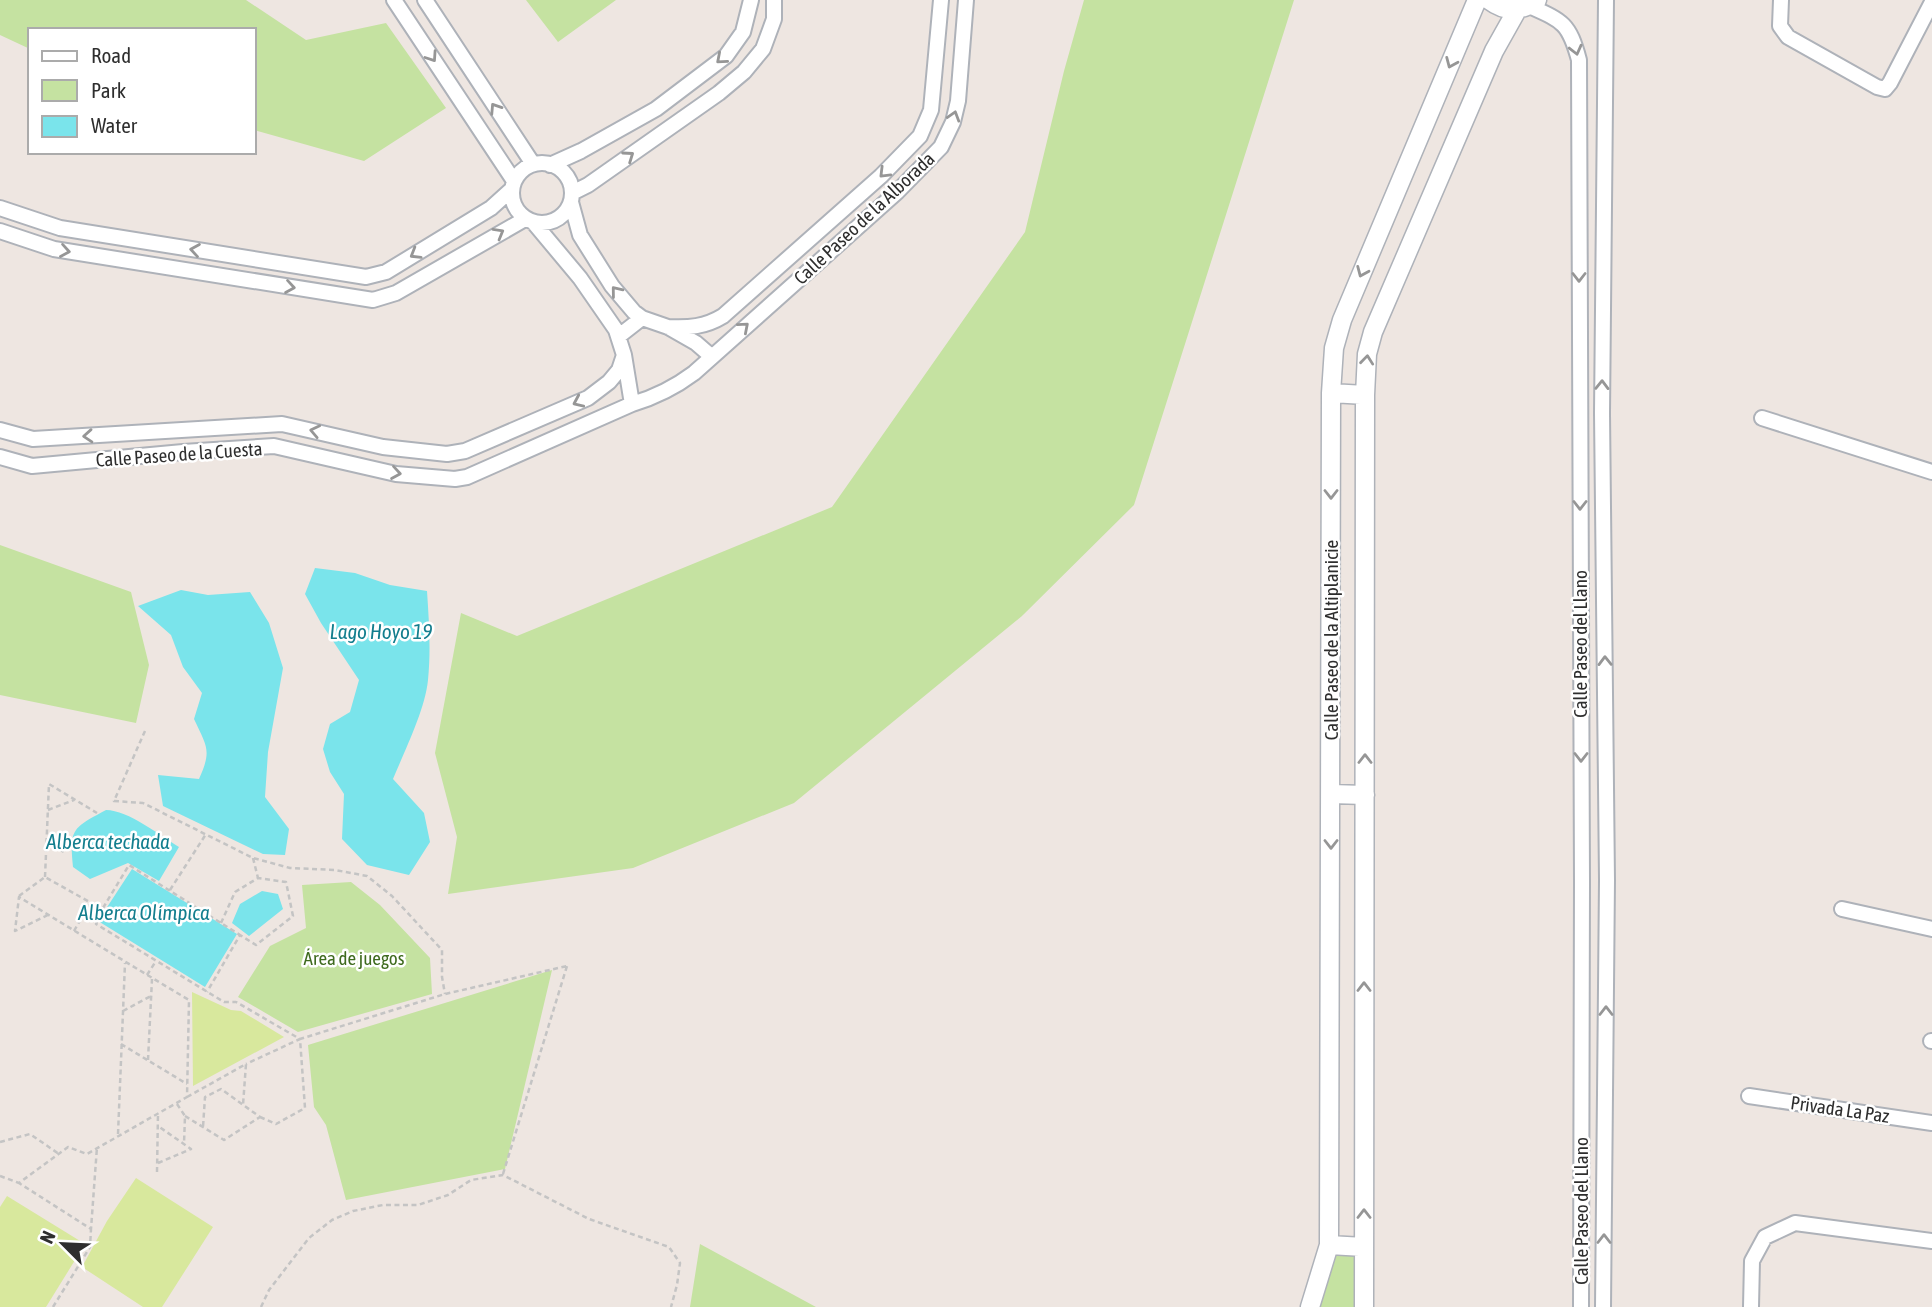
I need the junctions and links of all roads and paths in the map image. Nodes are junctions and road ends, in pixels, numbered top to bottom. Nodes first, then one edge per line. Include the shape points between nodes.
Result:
1 (394, 0) edge
2 (425, 0) edge
3 (751, 0) edge
4 (774, 0) edge
5 (942, 0) edge
6 (966, 0) edge
7 (1477, 0) edge
8 (1489, 0) edge
9 (1606, 0) edge
10 (1781, 0) edge
11 (1932, 2) edge
12 (1528, 5) edge
13 (934, 89) junction
14 (959, 92) junction
15 (533, 164) junction
16 (550, 164) junction
17 (513, 185) junction
18 (572, 198) junction
19 (0, 208) edge
20 (529, 221) junction
21 (0, 231) edge
22 (106, 235) junction
23 (103, 257) junction
24 (642, 318) junction
25 (668, 327) junction
26 (619, 336) junction
27 (624, 355) junction
28 (711, 356) junction
29 (673, 388) joint
30 (1331, 393) junction
31 (1365, 394) junction
32 (632, 404) junction
33 (1579, 413) junction
34 (1602, 413) junction
35 (1762, 418) dead end
36 (3, 430) edge
37 (361, 442) junction
38 (0, 454) edge
39 (355, 465) junction
40 (1932, 472) edge
41 (145, 730) dead end
42 (1331, 794) junction
43 (1364, 795) junction
44 (75, 800) junction
45 (48, 810) junction
46 (97, 813) dead end
47 (205, 834) junction
48 (67, 850) dead end
49 (46, 851) junction
50 (253, 858) junction
51 (45, 877) junction
52 (258, 878) junction
53 (1607, 880) junction
54 (1582, 882) junction
55 (170, 890) junction
56 (19, 897) junction
57 (90, 903) junction
58 (102, 909) junction
59 (1842, 909) dead end
60 (48, 915) junction
61 (220, 923) junction
62 (1932, 929) edge
63 (74, 931) junction
64 (240, 936) junction
65 (156, 961) junction
66 (125, 962) junction
67 (147, 975) junction
68 (152, 978) junction
69 (207, 992) junction
70 (445, 994) junction
71 (151, 995) junction
72 (123, 1010) junction
73 (300, 1039) junction
74 (121, 1044) junction
75 (148, 1060) junction
76 (246, 1064) junction
77 (218, 1080) junction
78 (187, 1084) junction
79 (221, 1089) junction
80 (1749, 1096) dead end
81 (187, 1097) junction
82 (176, 1103) junction
83 (243, 1105) junction
84 (158, 1113) junction
85 (185, 1116) junction
86 (260, 1117) junction
87 (1932, 1123) edge
88 (158, 1126) junction
89 (203, 1127) junction
90 (118, 1134) junction
91 (0, 1142) edge
92 (184, 1144) junction
93 (97, 1147) junction
94 (59, 1154) junction
95 (158, 1163) junction
96 (158, 1172) dead end
97 (503, 1175) junction
98 (0, 1176) edge
99 (19, 1183) junction
100 (91, 1229) junction
101 (1932, 1241) edge
102 (1329, 1245) junction
103 (1364, 1247) junction
104 (53, 1307) edge
105 (261, 1307) edge
106 (671, 1307) edge
107 (1310, 1307) edge
108 (1364, 1307) edge
109 (1581, 1307) edge
110 (1603, 1307) edge
111 (1751, 1307) edge

1 -> 17 street
15 -> 2 street
3 -> 16 street via 743,32 726,56 656,109
18 -> 4 street via 744,72 763,48 774,19
5 - 13 street, Calle Paseo de la Alborada
6 - 14 street, Calle Paseo de la Alborada
7 -> 30 street, Calle Paseo de la Altiplanicie via 1342,320 1334,348
8 - 12 street via 1499,7
34 -> 9 street, Calle Paseo del Llano
10 - 11 street via 1780,26 1788,37 1885,89
31 -> 12 street, Calle Paseo de la Altiplanicie via 1373,332 1494,51
12 -> 33 street, Calle Paseo del Llano via 1563,24 1578,60
13 - 14 street
13 -> 25 street, Calle Paseo de la Alborada via 932,110 920,136 881,176 723,316 709,325
28 -> 14 street, Calle Paseo de la Alborada via 897,192 941,147 953,122
15 - 16 street
15 - 17 street via 519,173
16 - 18 street via 565,174
17 - 20 street via 514,206
17 -> 22 street via 491,208 386,272 366,277
18 - 20 street via 558,219
24 -> 18 street via 598,265 580,234
19 - 22 street via 60,228
23 -> 20 street via 373,300 396,293
20 - 26 street via 580,278
21 -> 23 street via 54,249
22 - 23 street
24 - 25 street
24 - 26 street
25 - 28 street
26 - 27 street
27 - 32 street
27 -> 37 street, Calle Paseo de la Cuesta via 609,382 588,398 465,452 447,454
28 - 29 street, Calle Paseo de la Alborada
29 - 32 street, Calle Paseo de la Cuesta
30 - 31 street
30 -> 42 street, Calle Paseo de la Altiplanicie
43 -> 31 street, Calle Paseo de la Altiplanicie
39 -> 32 street, Calle Paseo de la Cuesta via 396,474 467,477
33 - 34 street
33 -> 54 street, Calle Paseo del Llano
53 -> 34 street, Calle Paseo del Llano
35 - 40 street
37 -> 36 street, Calle Paseo de la Cuesta via 282,424 33,439
36 - 38 street
37 - 39 street
38 - 39 street, Calle Paseo de la Cuesta via 32,466 274,446
41 - 47 path via 114,801 143,803
42 - 43 street
42 -> 102 street, Calle Paseo de la Altiplanicie
103 -> 43 street, Calle Paseo de la Altiplanicie
44 - 45 path
44 - 45 path via 49,784
44 - 46 path
45 - 49 path
47 - 50 path
47 - 55 path
48 - 49 path via 52,845
49 - 51 path
50 - 52 path
50 - 70 path via 290,868 368,876 442,950
51 - 56 path
51 - 57 path
52 - 61 path via 235,892
52 - 64 path via 286,882 293,916 256,945
53 - 54 street
110 -> 53 street, Calle Paseo del Llano
54 - 109 street, Calle Paseo del Llano
55 - 58 path via 128,865
55 - 61 path
56 - 60 path
56 - 60 path via 15,930
57 - 58 path
57 - 63 path
58 - 65 path via 96,924
59 - 62 street
60 - 63 path
61 - 64 path
63 - 66 path
64 - 69 path
65 - 67 path
65 - 69 path
66 - 67 path
66 - 72 path
67 - 68 path
68 - 71 path
68 - 78 path via 189,1000
69 - 73 path via 224,1002 236,1002
70 - 73 path
70 - 97 path via 567,966
71 - 72 path
71 - 75 path
72 - 74 path
73 - 76 path
73 - 86 path via 305,1108 276,1124
74 - 75 path
74 - 90 path
75 - 78 path
76 - 77 path
76 - 83 path
77 - 79 path
77 - 81 path
78 - 81 path
79 - 83 path
79 - 89 path via 205,1097
80 - 87 street, Privada La Paz
81 - 82 path
82 - 84 path
82 - 85 path
83 - 86 path
84 - 88 path
84 - 90 path
85 - 89 path
85 - 92 path
86 - 89 path via 224,1140
88 - 92 path
88 - 95 path
90 - 93 path
91 - 94 path via 30,1134
92 - 95 path via 191,1149
93 - 94 path via 87,1154 68,1147
93 - 100 path
94 - 99 path
95 - 96 path
97 - 105 path via 471,1180 448,1195 418,1205 383,1205 332,1220 309,1238
97 - 106 path via 589,1219 669,1247 680,1263
98 - 99 path
99 - 100 path
100 - 104 path via 90,1247
101 - 111 street via 1795,1223 1765,1237 1752,1261
102 - 103 street
102 - 107 street, Calle Paseo de la Altiplanicie
103 - 108 street, Calle Paseo de la Altiplanicie

